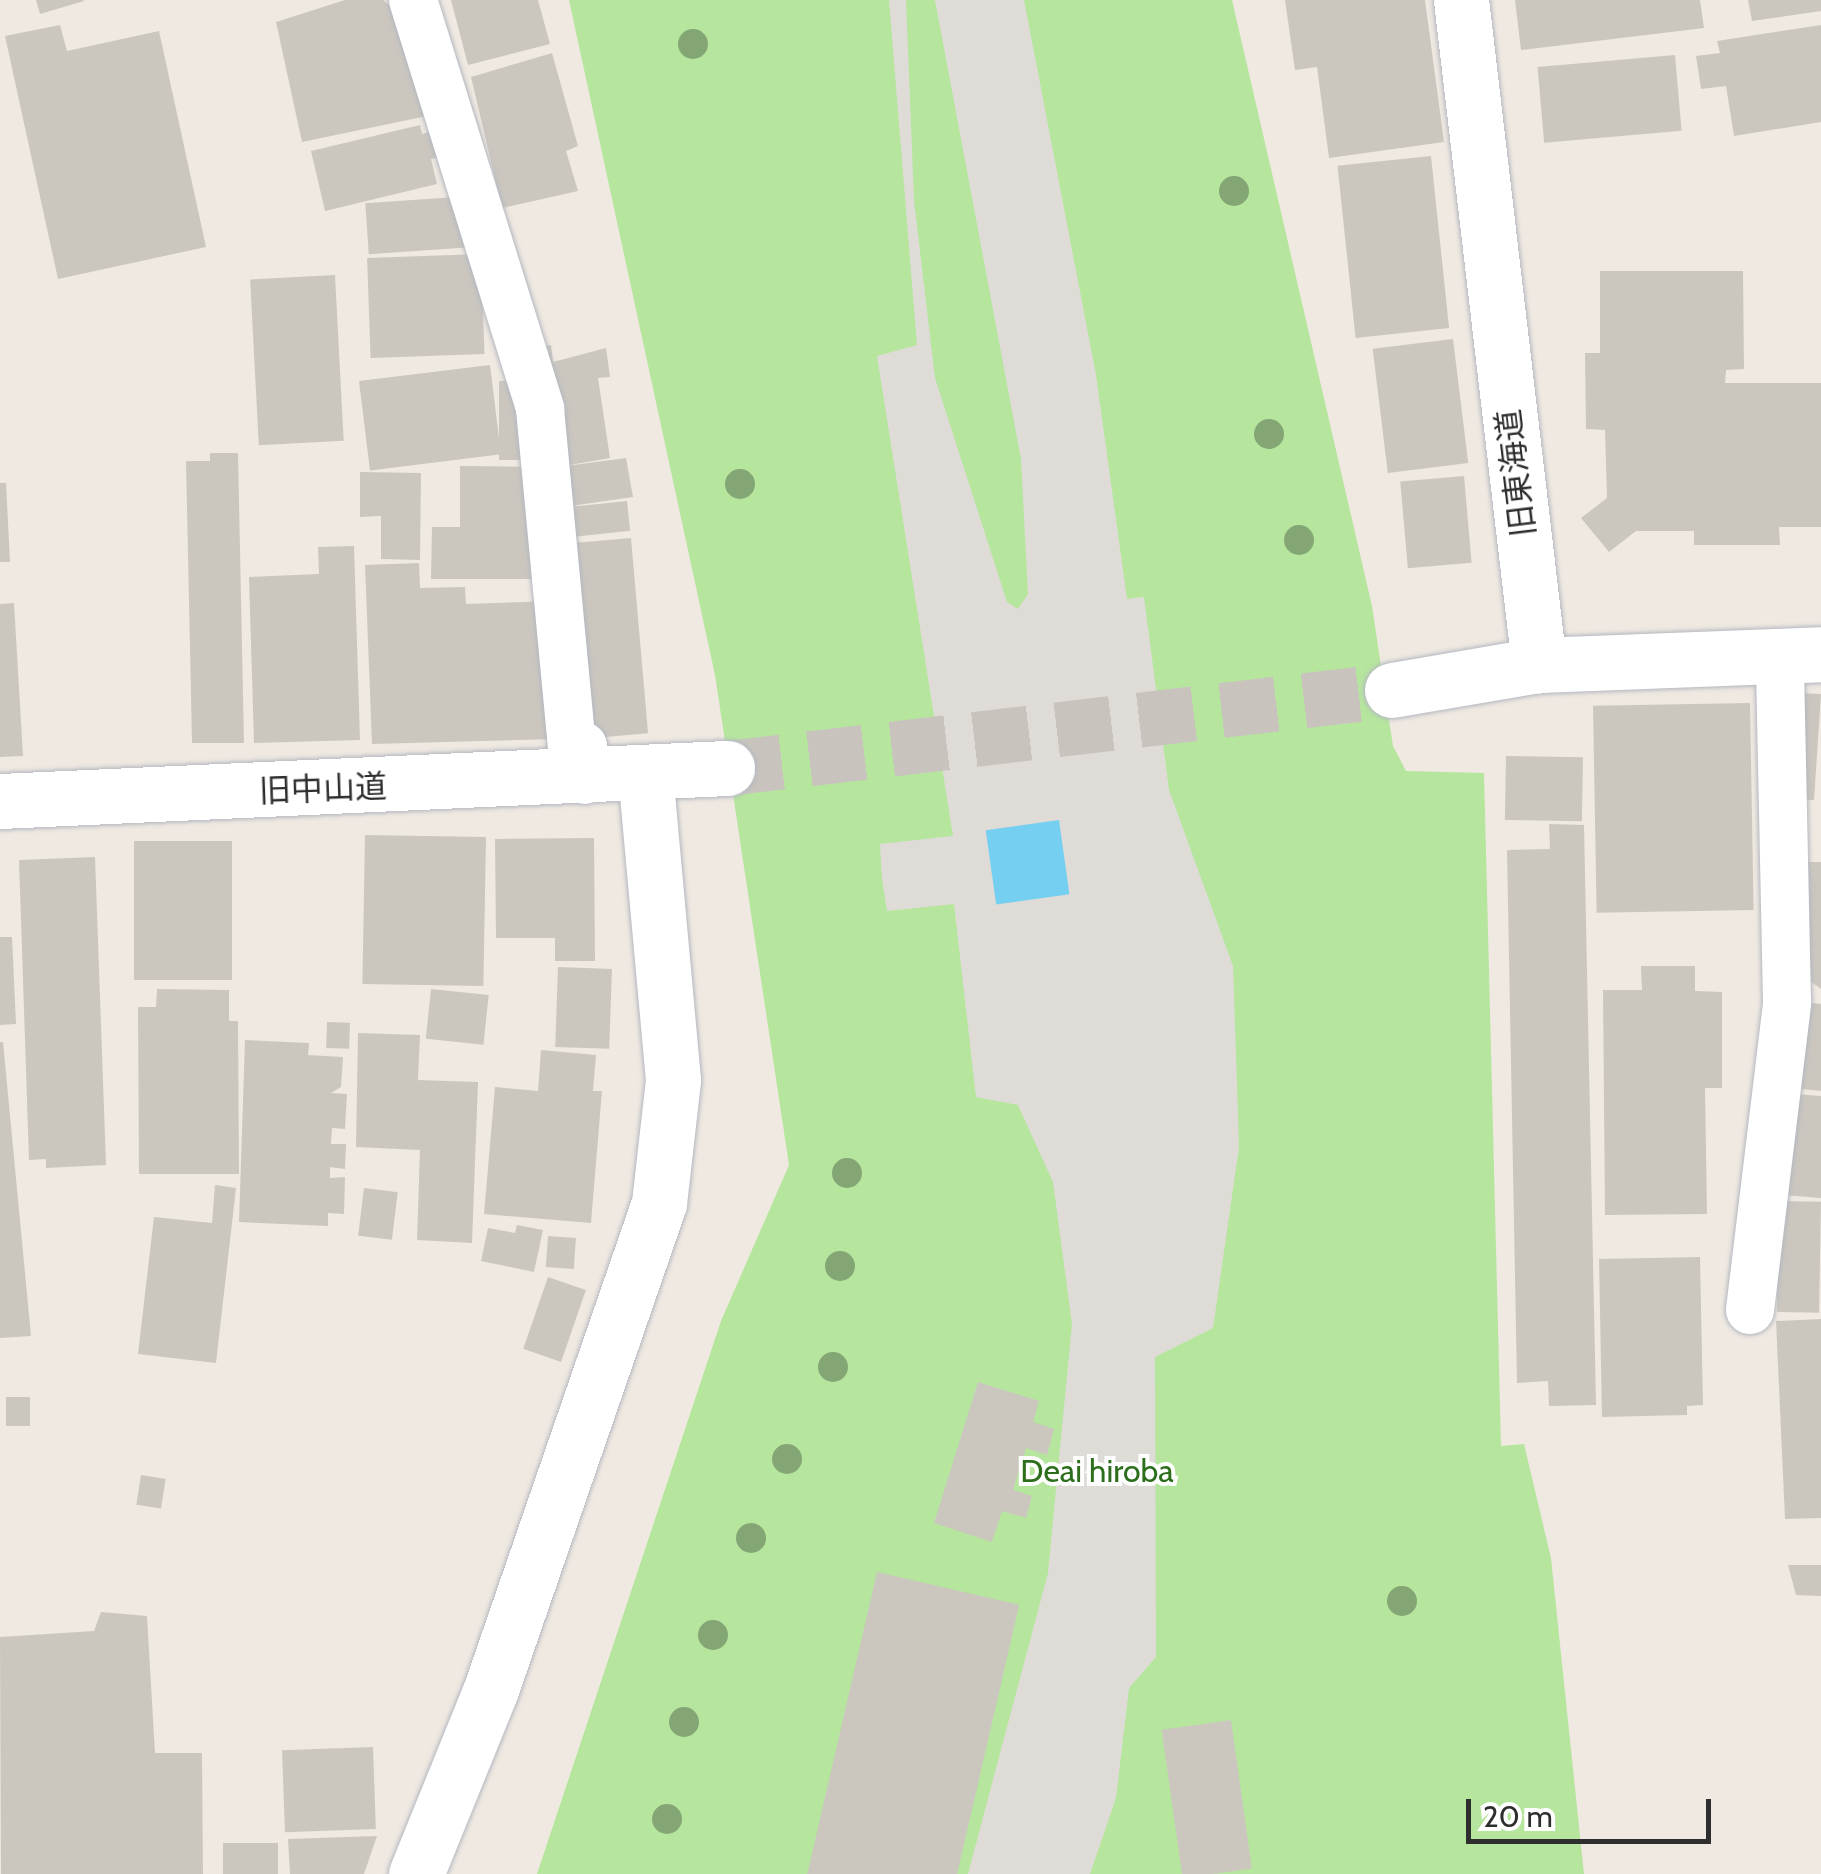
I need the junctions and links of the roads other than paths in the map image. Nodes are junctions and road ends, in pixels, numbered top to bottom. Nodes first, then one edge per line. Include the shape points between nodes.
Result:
1 (414, 0) edge
2 (1461, 0) edge
3 (1800, 654) edge
4 (1539, 665) junction
5 (1392, 690) tunnel mouth
6 (727, 768) tunnel mouth
7 (645, 776) junction
8 (585, 780) junction
9 (0, 801) edge
10 (1750, 1310) dead end
11 (416, 1874) edge

1 - 8 lane via 540,409 572,748 582,746
2 - 4 street, 旧東海道
3 - 4 street
3 - 10 lane via 1786,1002
4 - 5 street
6 - 7 street, 旧中山道
7 - 8 street, 旧中山道
7 - 11 street via 673,1080 658,1204 490,1692
8 - 9 street, 旧中山道

